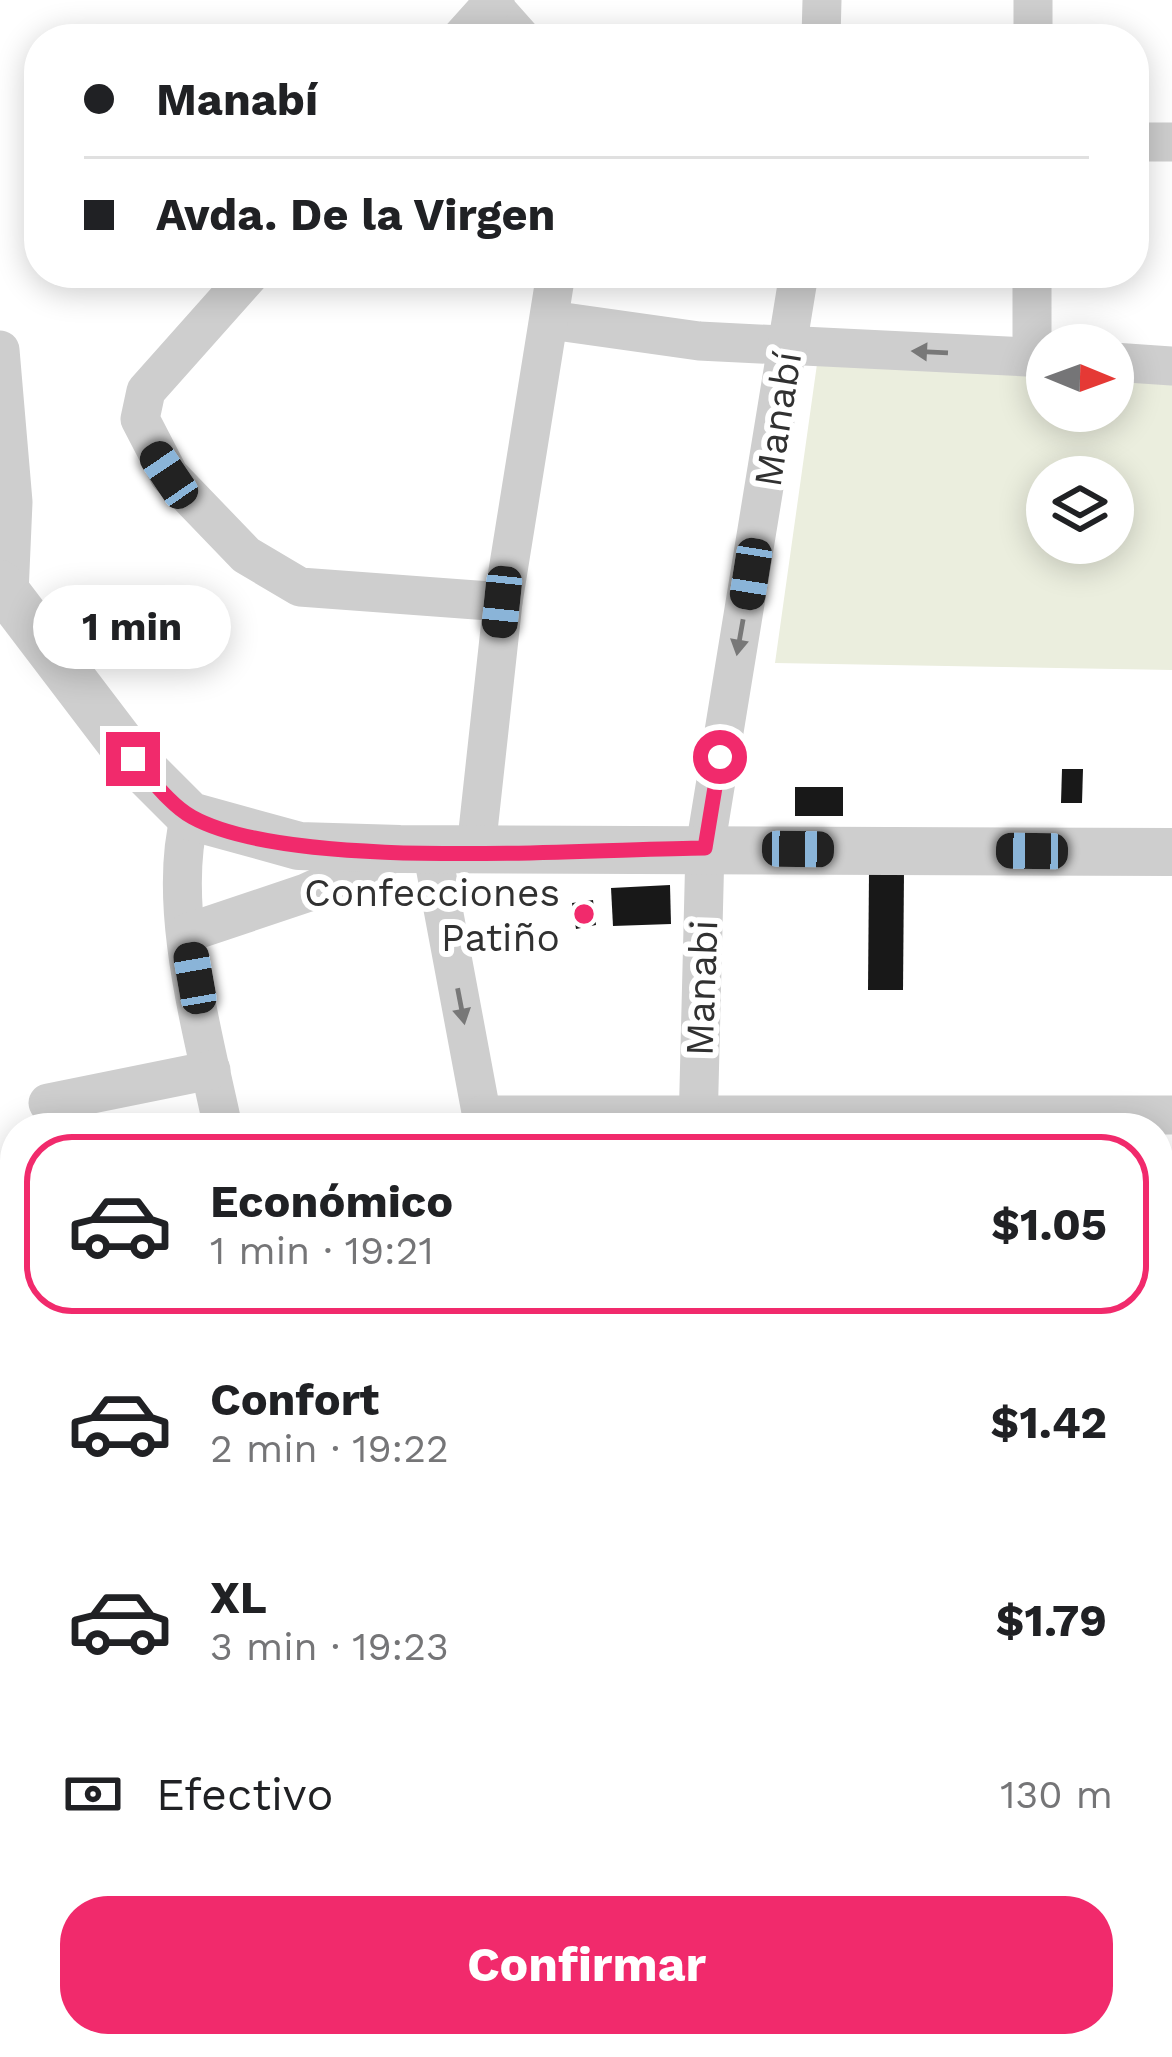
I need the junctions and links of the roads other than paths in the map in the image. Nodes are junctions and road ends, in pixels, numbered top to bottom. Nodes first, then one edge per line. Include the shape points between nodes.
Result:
1 (238, 288) edge
2 (554, 288) edge
3 (797, 288) edge
4 (1033, 288) edge
5 (550, 320) junction
6 (1036, 324) edge
7 (790, 345) junction
8 (0, 350) edge
9 (1026, 356) edge
10 (1134, 363) edge
11 (1172, 366) edge
12 (4, 589) edge
13 (502, 602) junction
14 (190, 816) junction
15 (705, 848) junction
16 (436, 850) junction
17 (1172, 852) edge
18 (187, 933) junction
19 (211, 1070) junction
20 (48, 1103) dead end
21 (220, 1113) edge
22 (482, 1113) edge
23 (698, 1113) edge

1 - 13 street via 146,391 140,418 169,475 246,555 300,587
2 - 5 street
3 - 7 street, Manabí
4 - 6 street
5 - 7 street
5 - 13 street
9 -> 7 street
7 -> 15 street, Manabí
8 - 12 street via 14,502
10 - 11 street
12 - 14 street via 133,759
13 - 16 street
14 - 16 street via 299,846
14 - 18 street via 181,851
15 - 16 street
15 - 17 street
15 - 23 street, Manabi
16 - 18 street
16 -> 22 street
18 - 19 street
19 - 20 street
19 - 21 street

